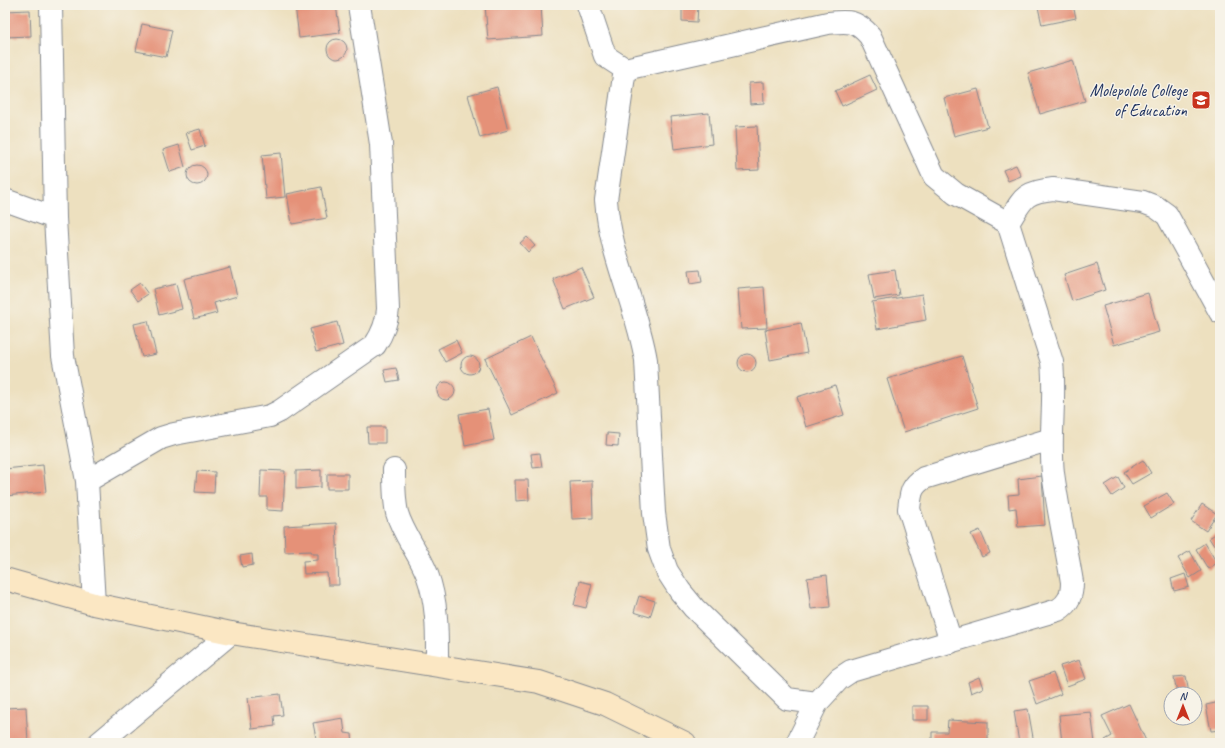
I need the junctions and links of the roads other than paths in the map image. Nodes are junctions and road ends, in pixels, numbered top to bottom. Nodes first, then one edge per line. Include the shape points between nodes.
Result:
1 (51, 5) edge
2 (359, 5) edge
3 (588, 5) edge
4 (625, 69) junction
5 (5, 200) edge
6 (55, 218) junction
7 (1008, 223) junction
8 (1220, 312) edge
9 (1051, 439) junction
10 (394, 470) dead end
11 (87, 481) junction
12 (5, 579) edge
13 (94, 604) junction
14 (231, 633) junction
15 (951, 642) junction
16 (437, 665) junction
17 (817, 703) junction
18 (99, 743) edge
19 (685, 743) edge
20 (798, 743) edge

1 - 6 street
2 - 11 street via 381,144 384,183 388,309 382,334 375,344 280,411 160,438
3 - 4 street via 605,56
4 - 7 street via 828,23 848,22 860,25 870,36 934,176 956,194
4 - 17 street via 606,200 607,217 610,236 642,339 646,360 654,513 659,549 667,571 694,608 787,699
5 - 6 street
6 - 11 street via 63,356
7 - 8 street via 1023,199 1031,192 1040,190 1053,189 1143,202 1156,207 1166,215
7 - 9 street via 1052,362 1054,385
9 - 15 street via 1053,473 1072,582 1072,593 1067,605 1058,610
9 - 15 street via 924,478 915,484 911,491 909,509
10 - 16 street via 397,514 426,573 434,596 437,617
11 - 13 street
12 - 13 street
13 - 14 street
14 - 16 street
14 - 18 street
15 - 17 street via 851,670
16 - 19 street via 539,682 564,689 604,704
17 - 20 street

